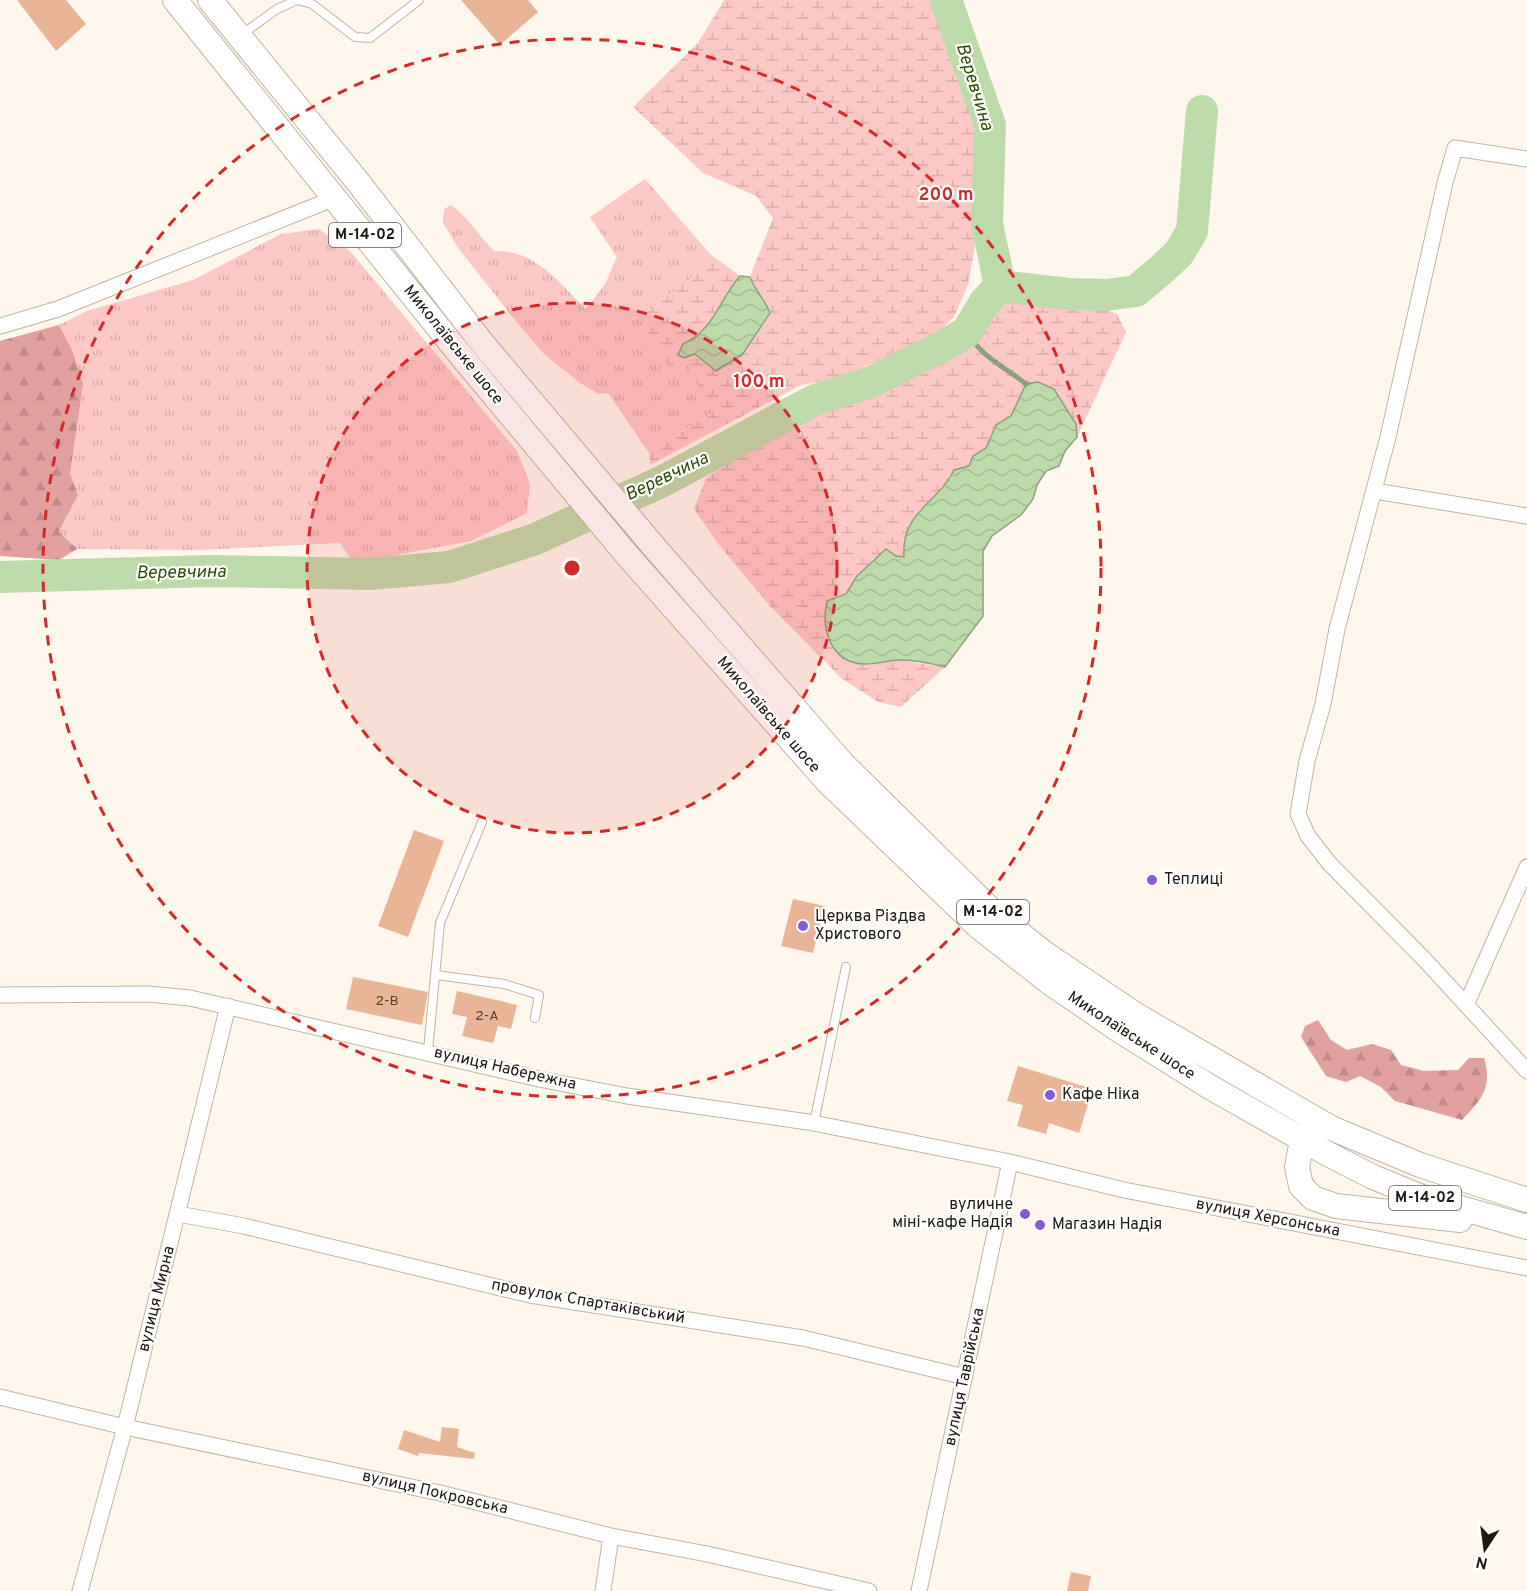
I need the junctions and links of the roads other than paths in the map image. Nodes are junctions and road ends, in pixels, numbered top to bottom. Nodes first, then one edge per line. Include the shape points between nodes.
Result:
1 (175, 0) edge
2 (210, 0) edge
3 (419, 0) edge
4 (240, 36) junction
5 (1527, 159) edge
6 (335, 198) junction
7 (0, 326) edge
8 (1375, 491) junction
9 (1527, 516) edge
10 (482, 822) dead end
11 (1527, 867) edge
12 (846, 967) dead end
13 (436, 975) junction
14 (0, 995) edge
15 (1466, 1005) junction
16 (228, 1006) junction
17 (535, 1018) dead end
18 (428, 1051) junction
19 (1527, 1071) edge
20 (814, 1123) junction
21 (1302, 1140) junction
22 (1010, 1162) junction
23 (1527, 1201) edge
24 (178, 1214) junction
25 (1527, 1228) edge
26 (1527, 1268) edge
27 (965, 1377) junction
28 (0, 1397) edge
29 (125, 1427) junction
30 (611, 1536) junction
31 (80, 1591) edge
32 (603, 1591) edge
33 (869, 1591) edge
34 (919, 1591) edge

1 - 6 main road, Миколаївське шосе / М-14-02
2 - 4 main road, Миколаївське шосе / М-14-02
3 - 4 lane via 370,38 355,37 312,4 297,0 277,9
4 - 23 main road, Миколаївське шосе / М-14-02 via 483,344 655,548 843,764 994,913 1044,953 1136,1015 1330,1128 1420,1165
5 - 8 street via 1455,148
6 - 7 street via 58,309
6 - 21 main road, Миколаївське шосе / М-14-02 via 555,470 827,781 979,927 1049,982 1119,1030
8 - 9 street
8 - 15 street via 1337,629 1298,814 1315,845 1363,900
10 - 13 lane via 440,923
11 - 15 street
12 - 20 lane
13 - 17 lane via 504,984 539,995
13 - 18 lane
14 - 16 street, вулиця Набережна via 172,995
15 - 19 street
16 - 18 street, вулиця Набережна
16 - 24 street, вулиця Мирна
18 - 20 street, вулиця Набережна via 568,1085
20 - 22 street, вулиця Набережна
21 - 23 main road via 1312,1133 1423,1178
21 - 25 main road, Миколаївське шосе / М-14-02 via 1422,1197
21 - 25 main road via 1297,1167 1301,1186 1305,1193 1323,1203
22 - 26 street, вулиця Херсонська via 1124,1190
22 - 27 street, вулиця Таврійська
24 - 27 street, провулок Спартаківський via 244,1226 530,1295 803,1338
24 - 29 street, вулиця Мирна
27 - 34 street, вулиця Таврійська
28 - 29 street, вулиця Покровська
29 - 30 street, вулиця Покровська via 440,1493
29 - 31 street, вулиця Мирна
30 - 32 street
30 - 33 street, вулиця Покровська

